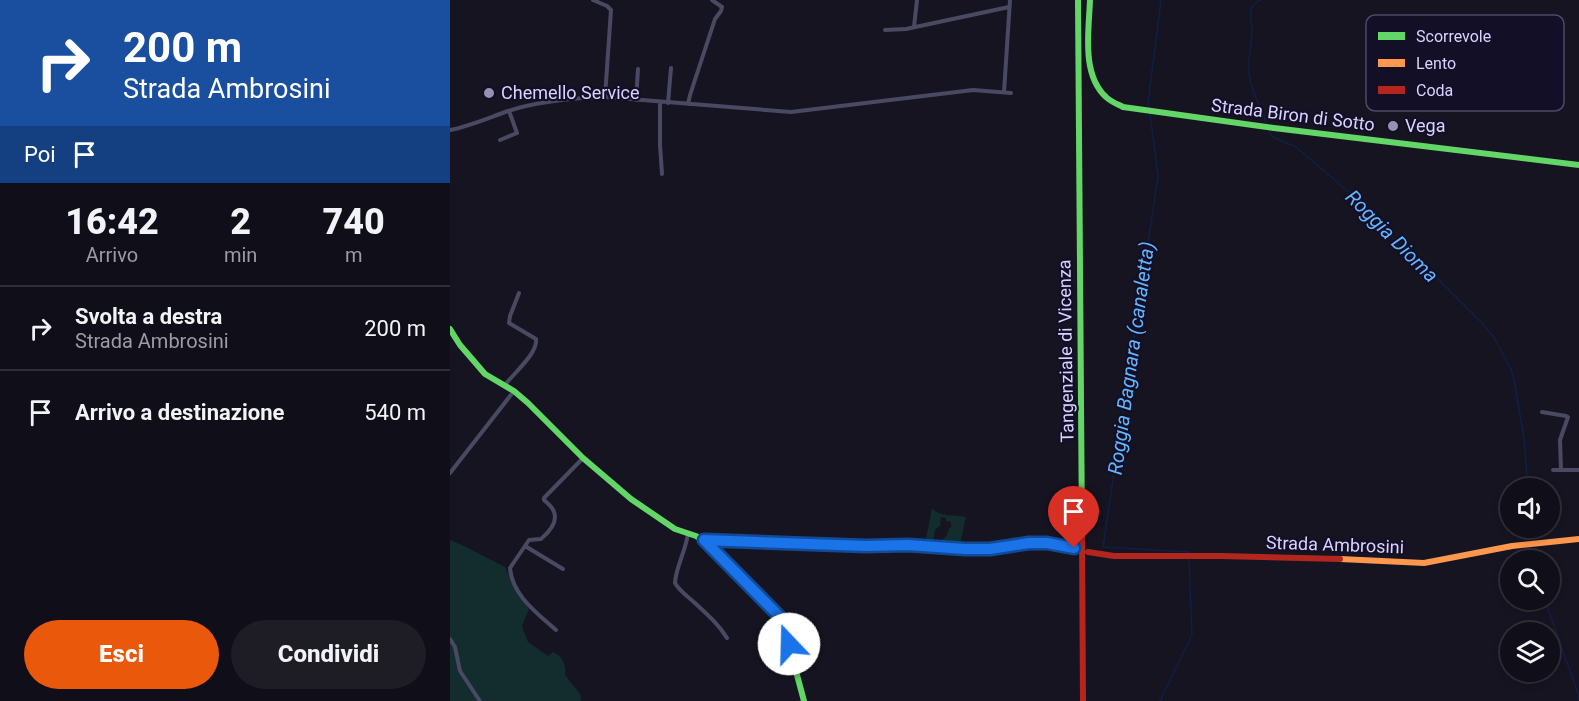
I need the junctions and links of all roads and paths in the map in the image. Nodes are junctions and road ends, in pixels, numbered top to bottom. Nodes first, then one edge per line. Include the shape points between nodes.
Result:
1 (593, 0) edge
2 (712, 0) edge
3 (917, 0) edge
4 (1010, 0) edge
5 (1078, 0) edge
6 (1090, 0) edge
7 (1009, 8) junction
8 (914, 27) junction
9 (885, 30) dead end
10 (638, 69) dead end
11 (671, 69) dead end
12 (1004, 92) junction
13 (1011, 93) dead end
14 (605, 97) junction
15 (636, 100) junction
16 (660, 102) junction
17 (668, 103) junction
18 (688, 104) junction
19 (509, 111) junction
20 (450, 130) edge
21 (500, 140) dead end
22 (1579, 165) edge
23 (662, 174) dead end
24 (519, 293) dead end
25 (450, 331) edge
26 (505, 386) junction
27 (514, 391) junction
28 (1542, 412) dead end
29 (583, 458) junction
30 (1553, 470) dead end
31 (1561, 470) junction
32 (1579, 470) edge
33 (450, 473) edge
34 (688, 533) junction
35 (1579, 539) edge
36 (704, 540) junction
37 (525, 546) junction
38 (1074, 548) dead end
39 (1088, 552) dead end
40 (563, 568) dead end
41 (556, 630) dead end
42 (727, 638) dead end
43 (450, 639) edge
44 (480, 701) edge
45 (804, 701) edge
46 (1083, 701) edge

1 - 14 street via 610,10
2 - 18 street via 722,7
3 - 8 street
4 - 7 street
5 - 46 main road, Tangenziale di Vicenza
6 - 22 main road, Strada Biron di Sotto via 1091,70 1095,83 1104,95 1123,107
7 - 8 street
7 - 12 street
8 - 9 street
10 - 15 street
11 - 17 street
12 - 13 street
12 - 18 street via 973,90 791,112
14 - 15 street
14 - 19 street via 553,101
15 - 16 street
16 - 17 street
16 - 23 street
17 - 18 street
19 - 20 street
19 - 21 street via 517,133
24 - 26 street via 509,323 530,334 537,343
25 - 26 main road via 485,374
26 - 27 main road
27 - 29 main road
27 - 33 street
28 - 31 street via 1568,417 1560,440
29 - 34 main road via 660,520
29 - 37 street via 545,495 544,500 554,510 553,523 541,539 529,540
30 - 31 street
31 - 32 street
34 - 36 main road
34 - 42 street via 675,583
35 - 39 main road, Strada Ambrosini via 1512,546 1424,563 1114,556
36 - 38 main road via 965,549 1047,543
36 - 45 main road via 782,619
37 - 40 street
37 - 41 street via 510,572 525,601
43 - 44 street via 460,671

